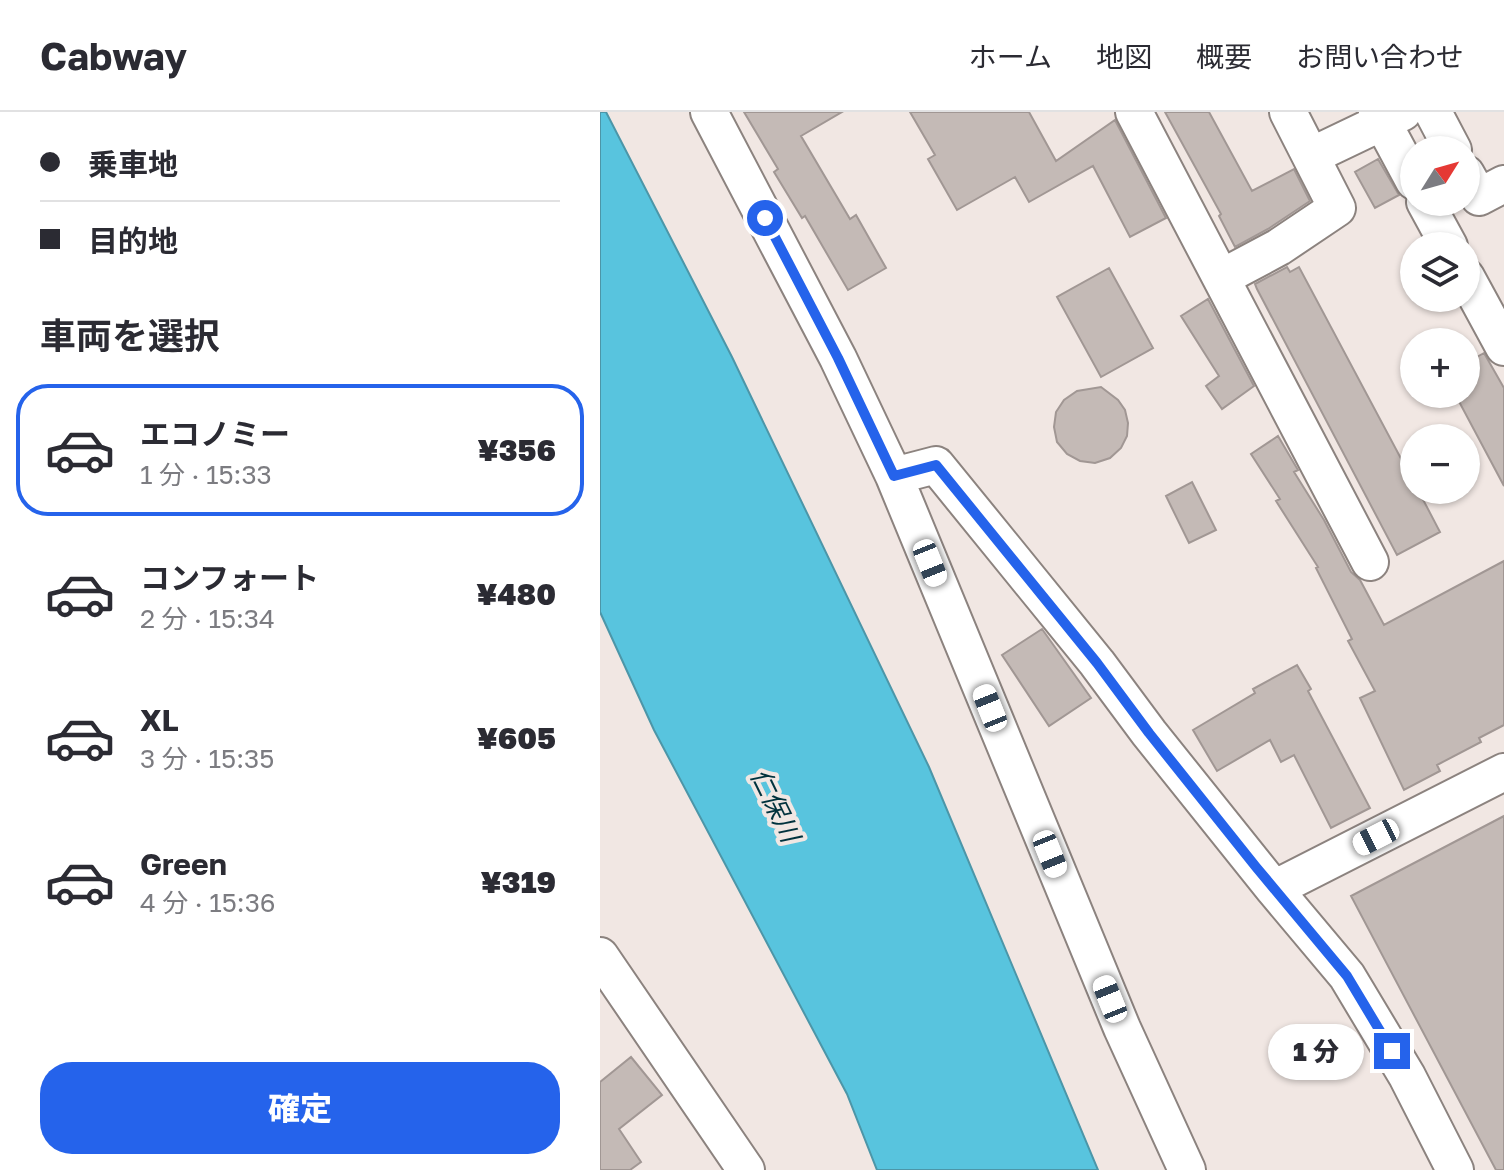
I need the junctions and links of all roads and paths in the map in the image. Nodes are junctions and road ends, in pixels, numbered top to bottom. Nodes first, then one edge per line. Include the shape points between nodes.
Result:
1 (709, 112) edge
2 (1134, 112) edge
3 (1288, 112) edge
4 (1433, 112) edge
5 (1388, 116) edge
6 (1446, 136) edge
7 (1400, 146) edge
8 (1311, 156) junction
9 (1504, 184) edge
10 (1480, 196) edge
11 (1221, 278) junction
12 (1480, 303) edge
13 (1504, 347) edge
14 (894, 476) junction
15 (1370, 562) dead end
16 (1504, 772) edge
17 (1274, 889) junction
18 (600, 956) edge
19 (746, 1170) edge
20 (1187, 1170) edge
21 (1455, 1170) edge

1 - 14 street
2 - 11 street
3 - 8 street
4 - 6 street
5 - 7 street
5 - 8 street
8 - 11 street via 1337,208
9 - 10 street
11 - 15 street
12 - 13 street
14 - 17 street via 936,465
14 - 20 street via 1122,1028
16 - 17 street
17 - 21 street via 1347,976
18 - 19 street

